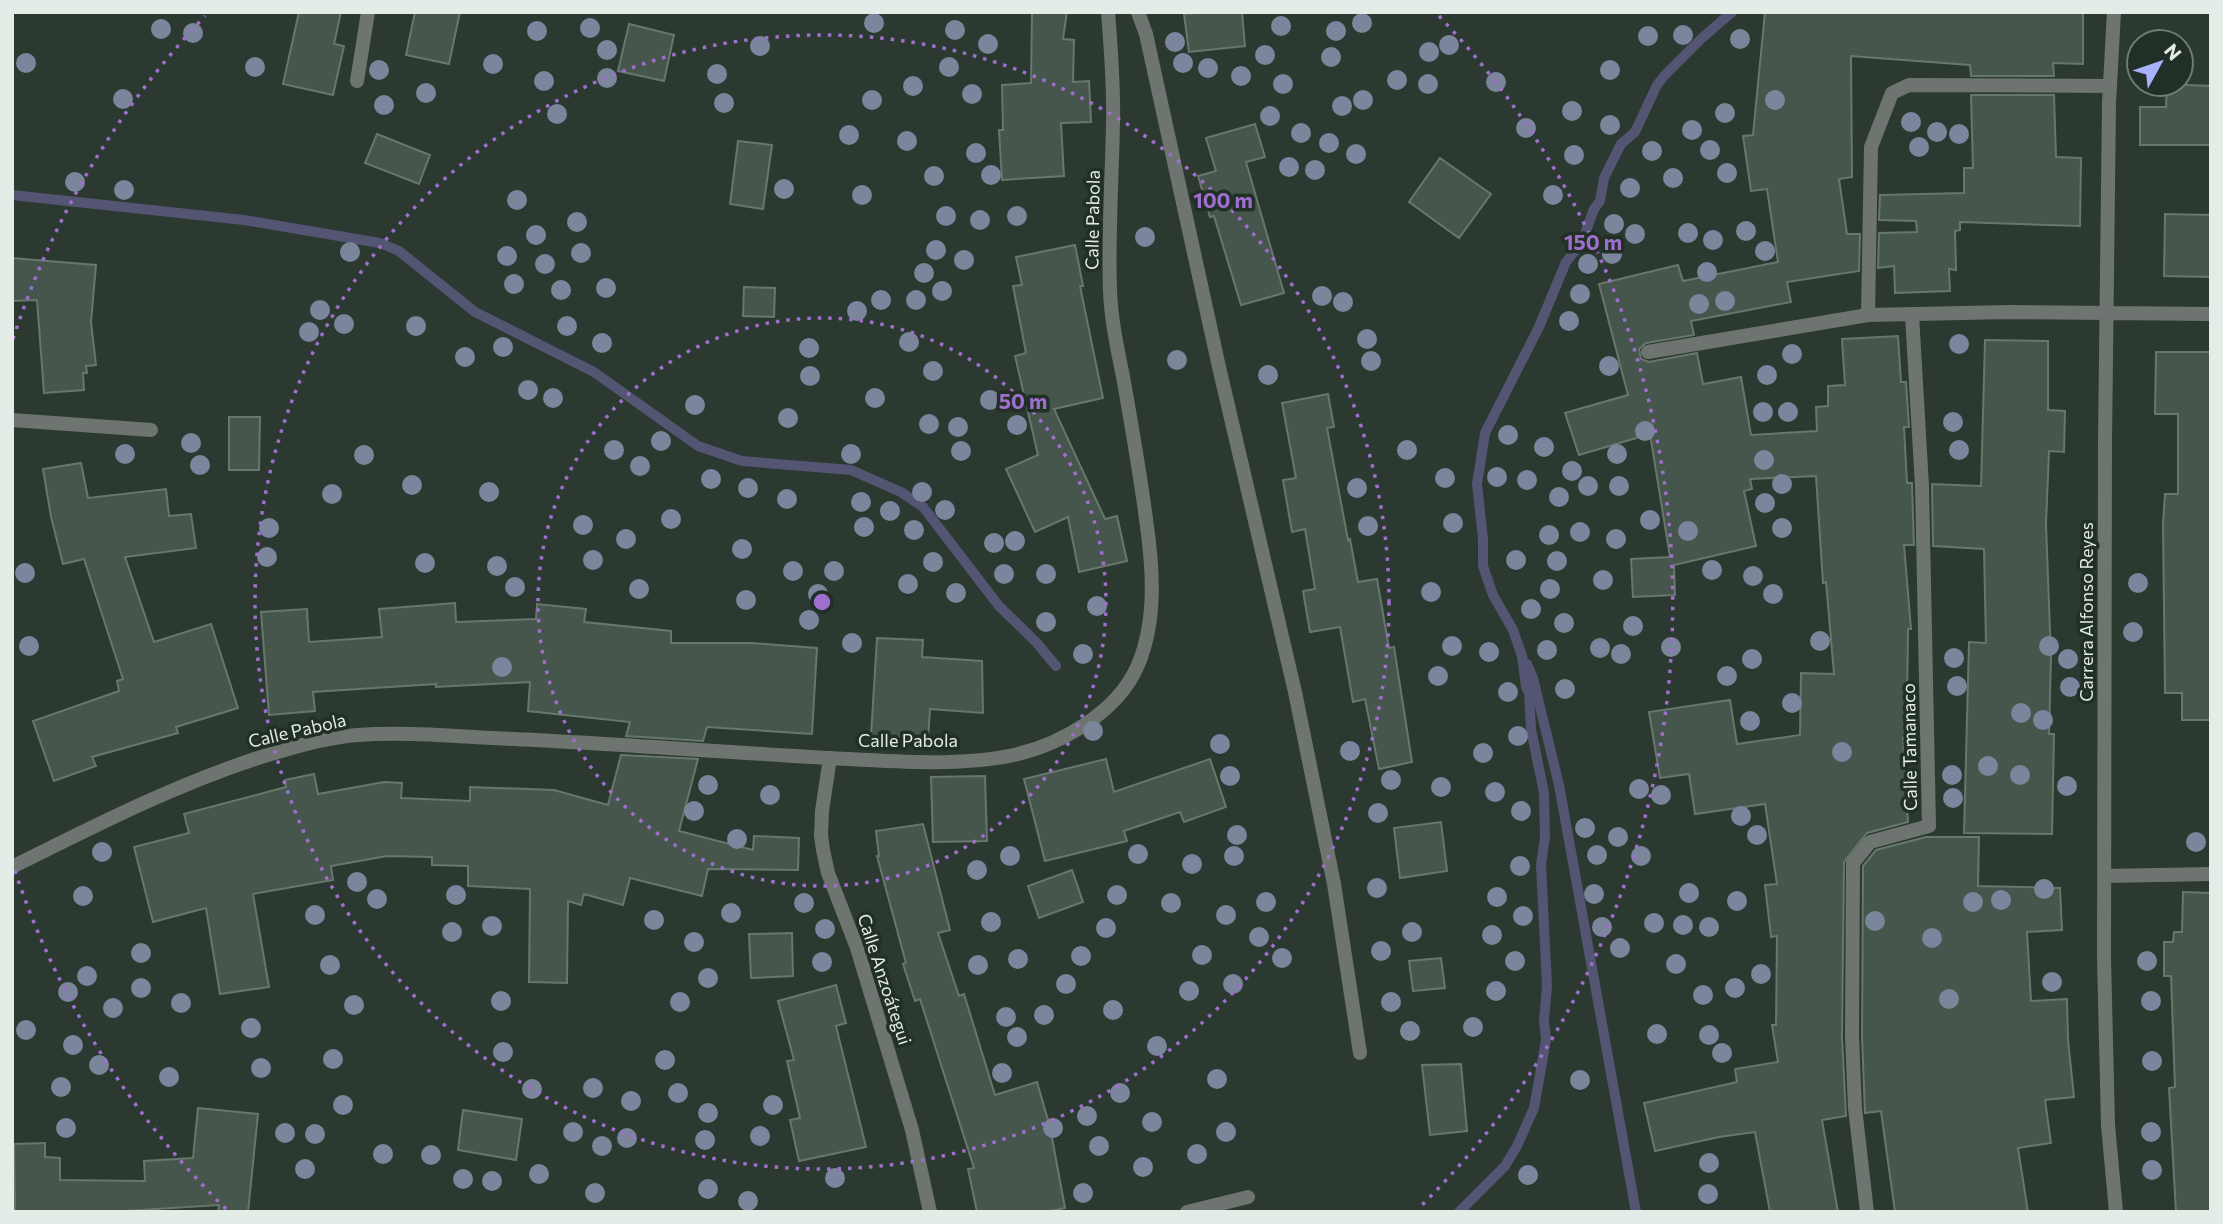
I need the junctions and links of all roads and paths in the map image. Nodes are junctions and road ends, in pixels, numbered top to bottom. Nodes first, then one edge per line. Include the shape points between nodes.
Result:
1 (368, 12) edge
2 (1108, 12) edge
3 (1138, 12) edge
4 (2114, 12) edge
5 (357, 81) dead end
6 (2110, 86) junction
7 (2108, 312) junction
8 (2211, 314) edge
9 (1912, 315) junction
10 (1868, 316) junction
11 (1648, 352) dead end
12 (12, 420) edge
13 (151, 430) dead end
14 (830, 758) junction
15 (12, 867) edge
16 (2211, 874) edge
17 (2104, 876) junction
18 (1360, 1053) dead end
19 (1248, 1197) dead end
20 (930, 1212) edge
21 (1187, 1212) edge
22 (1867, 1212) edge
23 (2116, 1212) edge

1 - 5 street
2 - 14 street, Calle Pabola via 1113,119 1112,322 1152,557 1148,628 1139,662 1129,683 1094,717 1045,745 1017,754 903,762
3 - 18 street via 1295,692 1334,884
4 - 6 street, Carrera Alfonso Reyes
6 - 7 street, Carrera Alfonso Reyes
6 - 10 street via 1909,85 1892,93 1871,147
7 - 8 street
7 - 9 street
7 - 17 street, Carrera Alfonso Reyes
9 - 10 street
9 - 22 street, Calle Tamanaco via 1922,486 1929,826 1870,842 1853,863 1852,1037
10 - 11 street
12 - 13 street
14 - 15 street, Calle Pabola via 444,736 326,739 170,789
14 - 20 street, Calle Anzoátegui via 821,835 828,873 857,948 912,1130
16 - 17 street
17 - 23 street, Carrera Alfonso Reyes via 2106,1086
19 - 21 street

